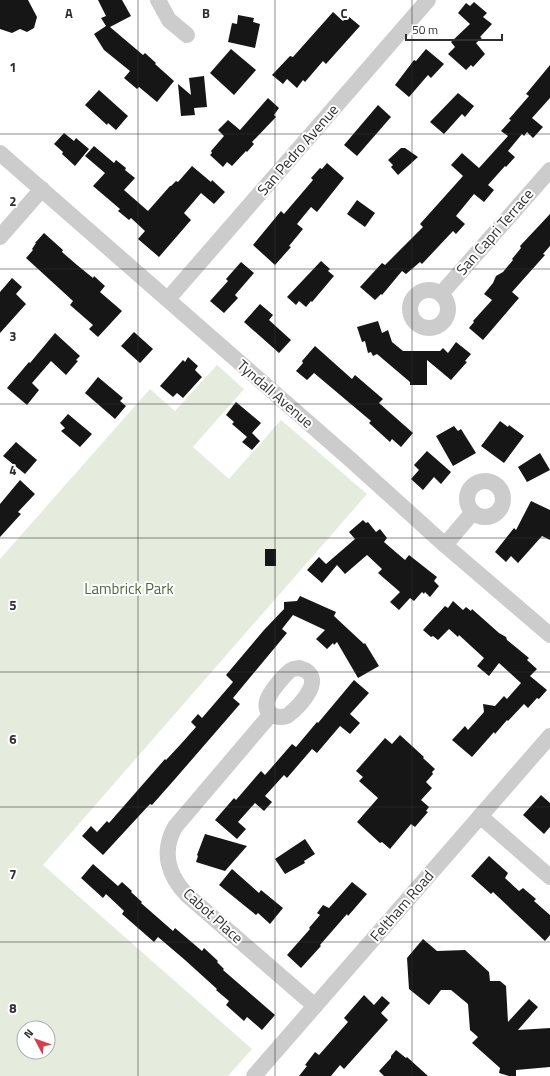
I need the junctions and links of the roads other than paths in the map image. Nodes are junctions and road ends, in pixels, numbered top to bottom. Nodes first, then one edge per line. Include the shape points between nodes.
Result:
1 (158, 0) edge
2 (428, 0) edge
3 (187, 35) dead end
4 (0, 153) edge
5 (550, 170) edge
6 (42, 189) junction
7 (0, 237) edge
8 (441, 294) dead end
9 (168, 299) junction
10 (473, 512) dead end
11 (445, 545) junction
12 (550, 635) edge
13 (271, 714) dead end
14 (550, 736) edge
15 (480, 816) junction
16 (550, 876) edge
17 (315, 1006) junction
18 (254, 1076) edge

1 - 3 street via 169,20
2 - 9 street, San Pedro Avenue
4 - 6 street, Tyndall Avenue
5 - 8 street, San Capri Terrace
6 - 7 street
6 - 9 street, Tyndall Avenue
9 - 11 street, Tyndall Avenue
10 - 11 street
11 - 12 street, Tyndall Avenue
13 - 17 street, Cabot Place via 175,827 168,846 169,867 187,894
14 - 15 street, Feltham Road
15 - 16 street
15 - 17 street, Feltham Road
17 - 18 street, Feltham Road

